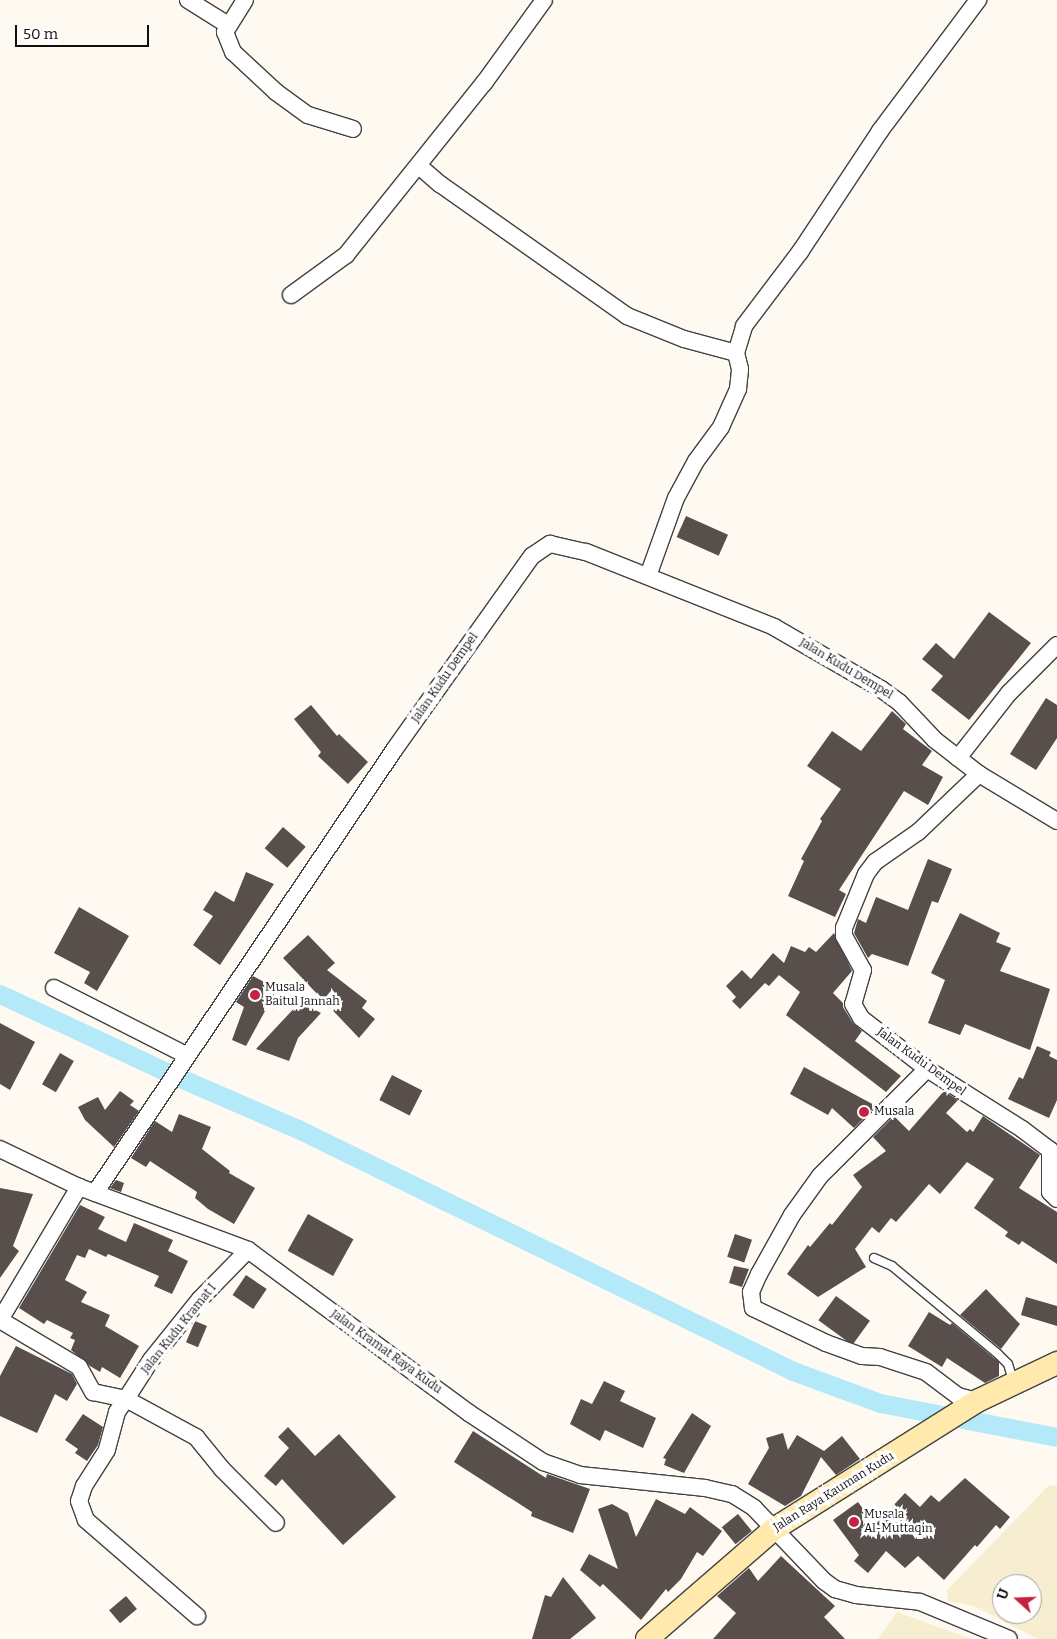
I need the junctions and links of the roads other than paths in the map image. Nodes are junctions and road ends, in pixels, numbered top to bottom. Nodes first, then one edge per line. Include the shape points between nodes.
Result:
1 (188, 0) edge
2 (245, 0) edge
3 (544, 0) edge
4 (978, 0) edge
5 (228, 25) junction
6 (353, 129) dead end
7 (419, 166) junction
8 (291, 295) dead end
9 (736, 353) junction
10 (648, 576) junction
11 (1057, 645) edge
12 (958, 758) junction
13 (979, 774) junction
14 (1057, 821) edge
15 (54, 988) dead end
16 (183, 1061) junction
17 (927, 1069) junction
18 (1053, 1144) edge
19 (0, 1149) edge
20 (87, 1190) junction
21 (1057, 1200) edge
22 (248, 1250) junction
23 (874, 1258) dead end
24 (0, 1320) edge
25 (1057, 1363) edge
26 (1013, 1385) junction
27 (126, 1399) junction
28 (978, 1401) junction
29 (276, 1523) dead end
30 (774, 1529) junction
31 (198, 1616) dead end
32 (647, 1639) edge
33 (1009, 1639) edge

1 - 5 street
2 - 5 street
3 - 7 street
4 - 9 street via 880,131 800,252 744,326
5 - 6 street via 226,38 233,52 276,92 308,115
7 - 8 street via 346,254
7 - 9 street via 627,316 684,339
9 - 10 street via 740,369 738,389 721,427 696,461 676,498
10 - 12 street, Jalan Kudu Dempel via 774,627 881,689
10 - 16 street, Jalan Kudu Dempel via 564,545 550,544 532,556 394,750
11 - 12 street via 1009,693
12 - 13 street, Jalan Kudu Dempel
13 - 14 street
13 - 17 street, Jalan Kudu Dempel via 918,832 875,862 860,884 844,928 844,936 863,970 854,995 855,1011
15 - 16 street
16 - 20 street, Jalan Kudu Dempel via 166,1091
17 - 18 street, Jalan Kudu Dempel via 1022,1129
17 - 28 street via 820,1176 792,1215 764,1266 751,1292 752,1300 754,1308 826,1343 926,1372 958,1396
18 - 21 street, Jalan Kudu Dempel via 1050,1192
19 - 20 street, Jalan Kramat Raya Kudu
20 - 22 street, Jalan Kramat Raya Kudu
20 - 24 street, Jalan Kudu Dempel
22 - 27 street, Jalan Kudu Kramat I via 200,1299 151,1360
22 - 30 street, Jalan Kramat Raya Kudu via 469,1413 543,1462 580,1475 705,1488 732,1494 744,1499
23 - 26 lane via 892,1266 998,1354 1008,1364
24 - 27 street via 80,1367 93,1392
25 - 26 street
26 - 28 street
27 - 29 street via 196,1437 222,1469
27 - 31 street, Jalan Kudu Kramat I via 117,1412 107,1450 84,1486 79,1501 86,1520
28 - 30 street, Jalan Raya Kauman Kudu
30 - 32 street, Jalan Raya Kauman Kudu
30 - 33 street, Jalan Kramat Raya Kudu via 824,1581 835,1588 856,1595 920,1602

